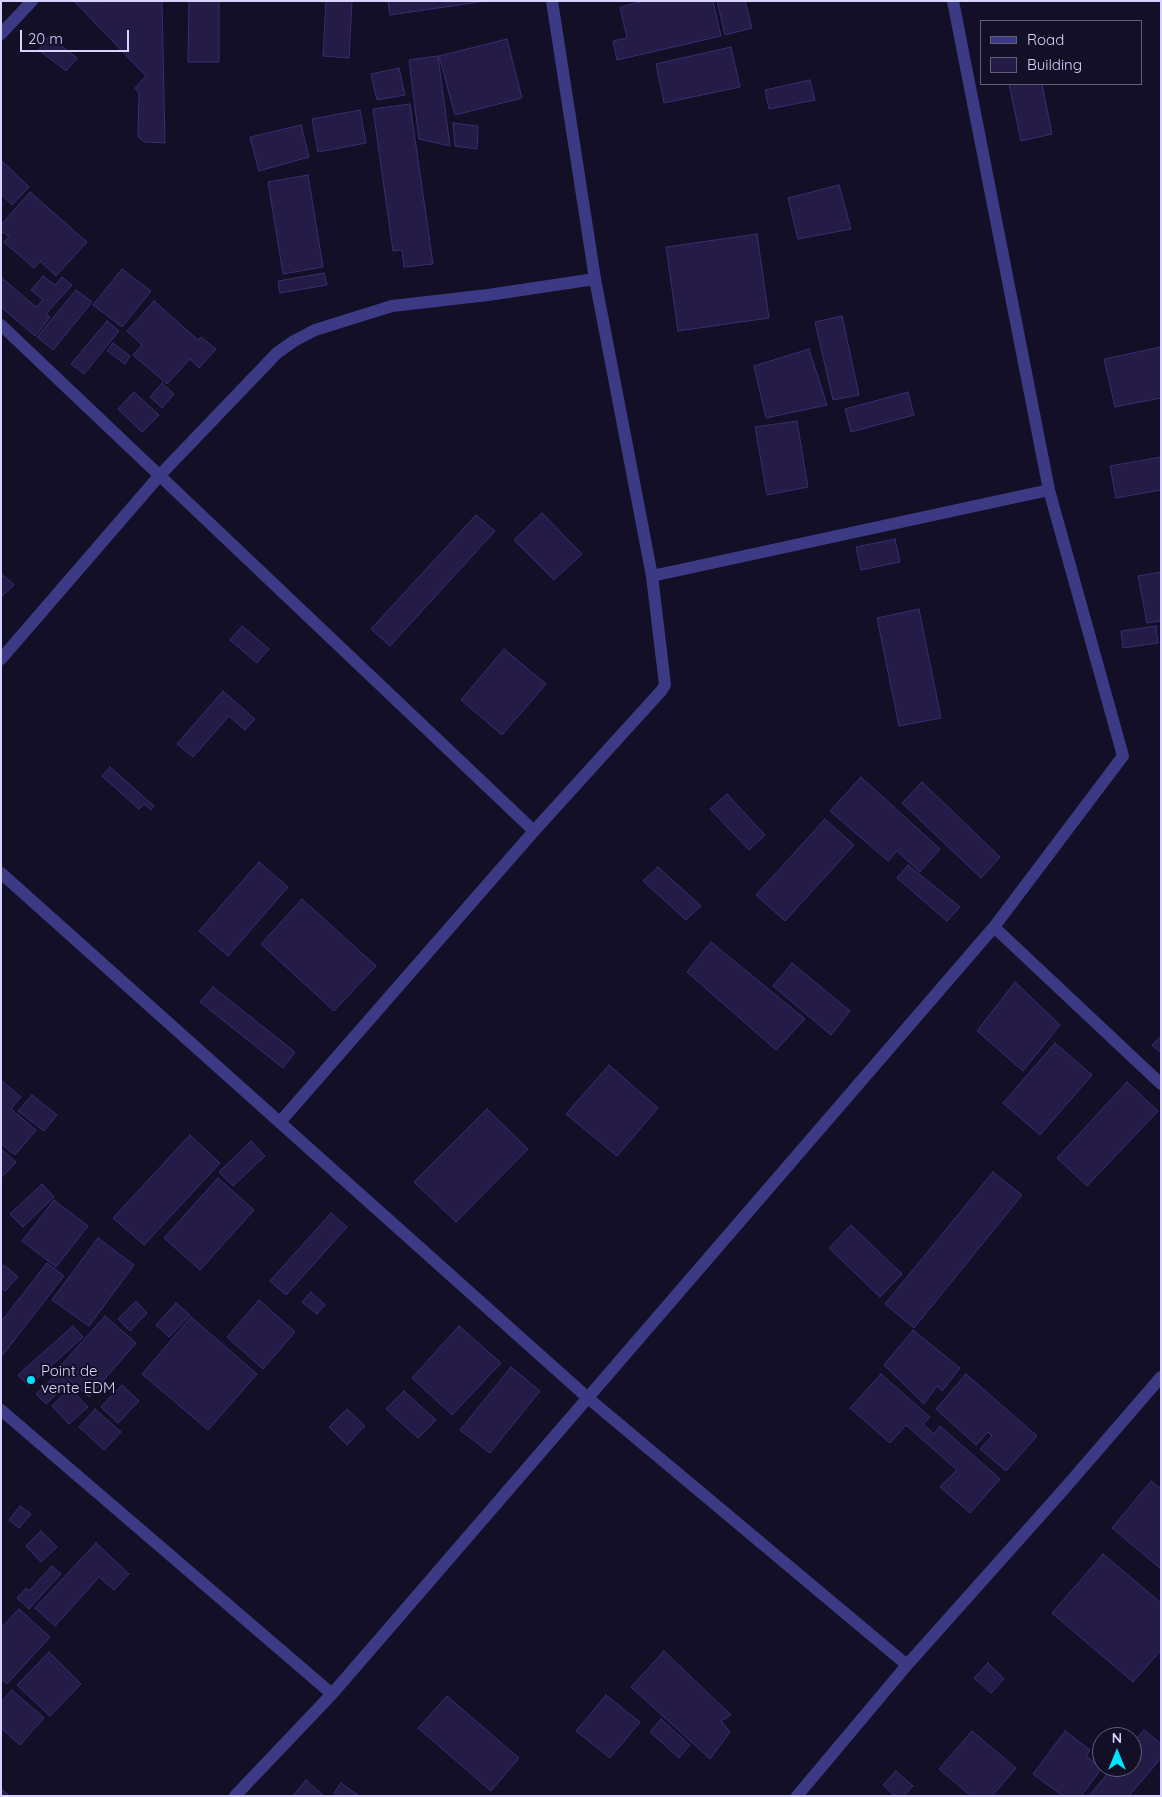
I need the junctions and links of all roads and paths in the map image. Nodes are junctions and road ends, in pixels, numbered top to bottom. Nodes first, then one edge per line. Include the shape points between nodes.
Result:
1 (32, 1) edge
2 (552, 1) edge
3 (953, 1) edge
4 (1, 34) edge
5 (595, 279) junction
6 (1, 325) edge
7 (160, 475) junction
8 (1049, 490) junction
9 (652, 576) junction
10 (1, 659) edge
11 (534, 831) junction
12 (1, 873) edge
13 (994, 928) junction
14 (1161, 1084) edge
15 (280, 1122) junction
16 (1161, 1377) edge
17 (588, 1398) junction
18 (1, 1410) edge
19 (907, 1665) junction
20 (332, 1694) junction
21 (235, 1796) edge
22 (797, 1796) edge

1 - 4 street
2 - 5 street
3 - 8 street
5 - 7 street via 392,306 315,330 277,352
5 - 9 street
6 - 7 street
7 - 10 street
7 - 11 street
8 - 9 street
8 - 13 street via 1123,756
9 - 11 street via 666,680 664,688
11 - 15 street
12 - 15 street
13 - 14 street
13 - 17 street
15 - 17 street
16 - 19 street
17 - 19 street
17 - 20 street
18 - 20 street
19 - 22 street
20 - 21 street

